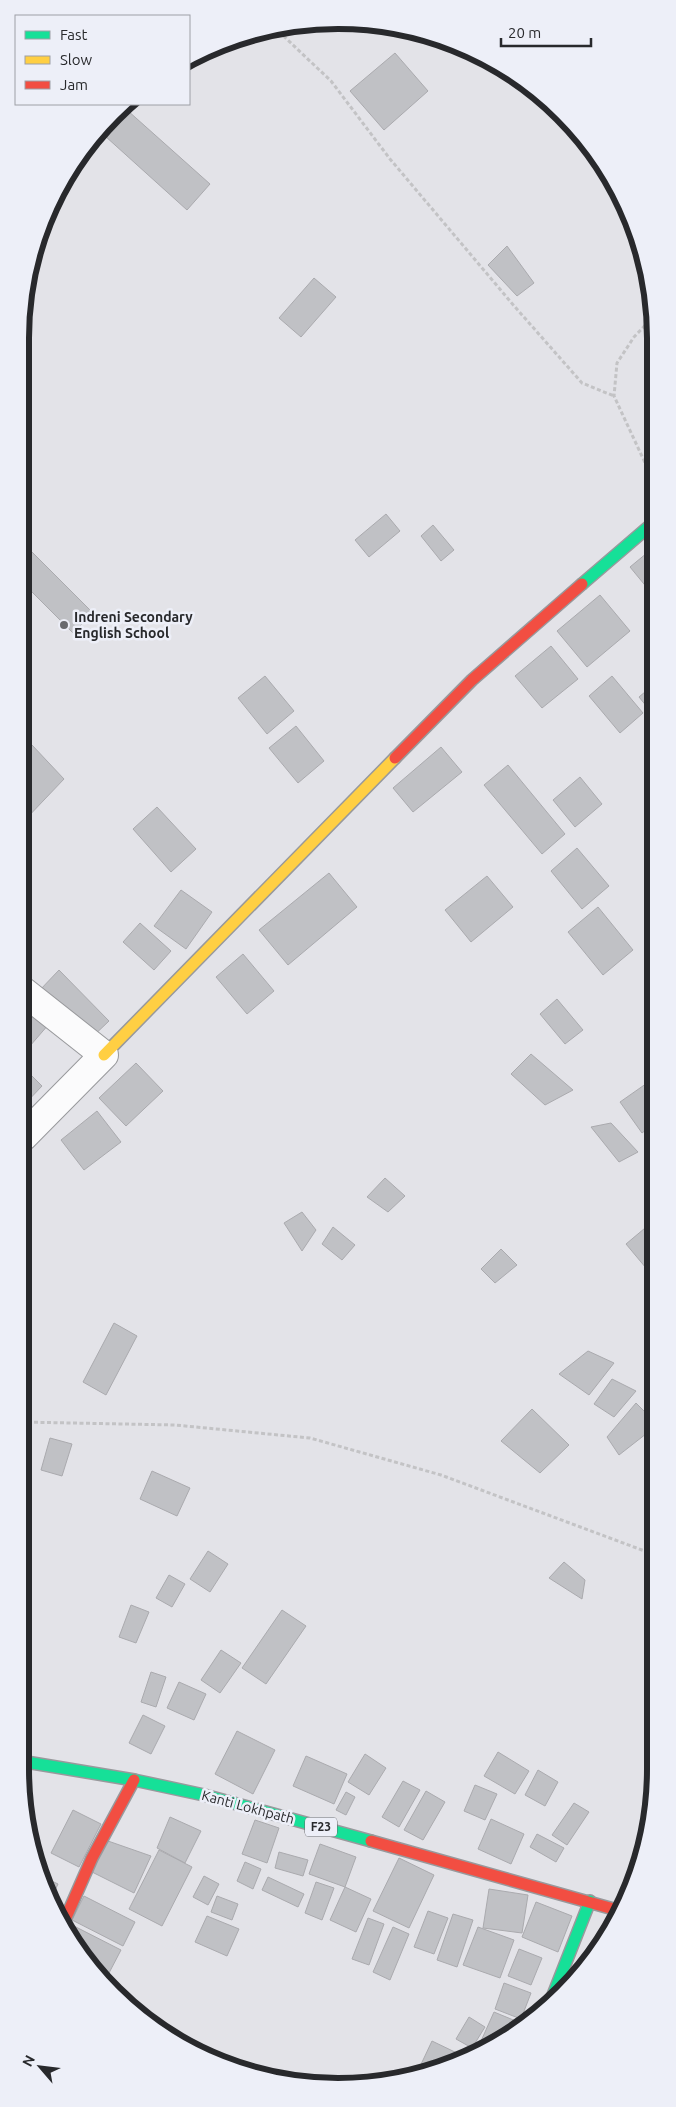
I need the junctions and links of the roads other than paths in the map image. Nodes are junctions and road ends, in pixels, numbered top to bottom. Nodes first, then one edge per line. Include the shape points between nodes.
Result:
1 (647, 528) edge
2 (29, 996) edge
3 (104, 1055) junction
4 (29, 1131) edge
5 (29, 1762) edge
6 (134, 1780) junction
7 (590, 1901) junction
8 (614, 1909) edge
9 (66, 1917) edge
10 (555, 1990) edge

1 - 3 street via 472,680
2 - 3 street
3 - 4 street
5 - 6 street, Kanti Lokhpath / F23
6 - 7 street, Kanti Lokhpath / F23 via 218,1799
6 - 9 street via 92,1858
7 - 8 street, Kanti Lokhpath / F23
7 - 10 street

